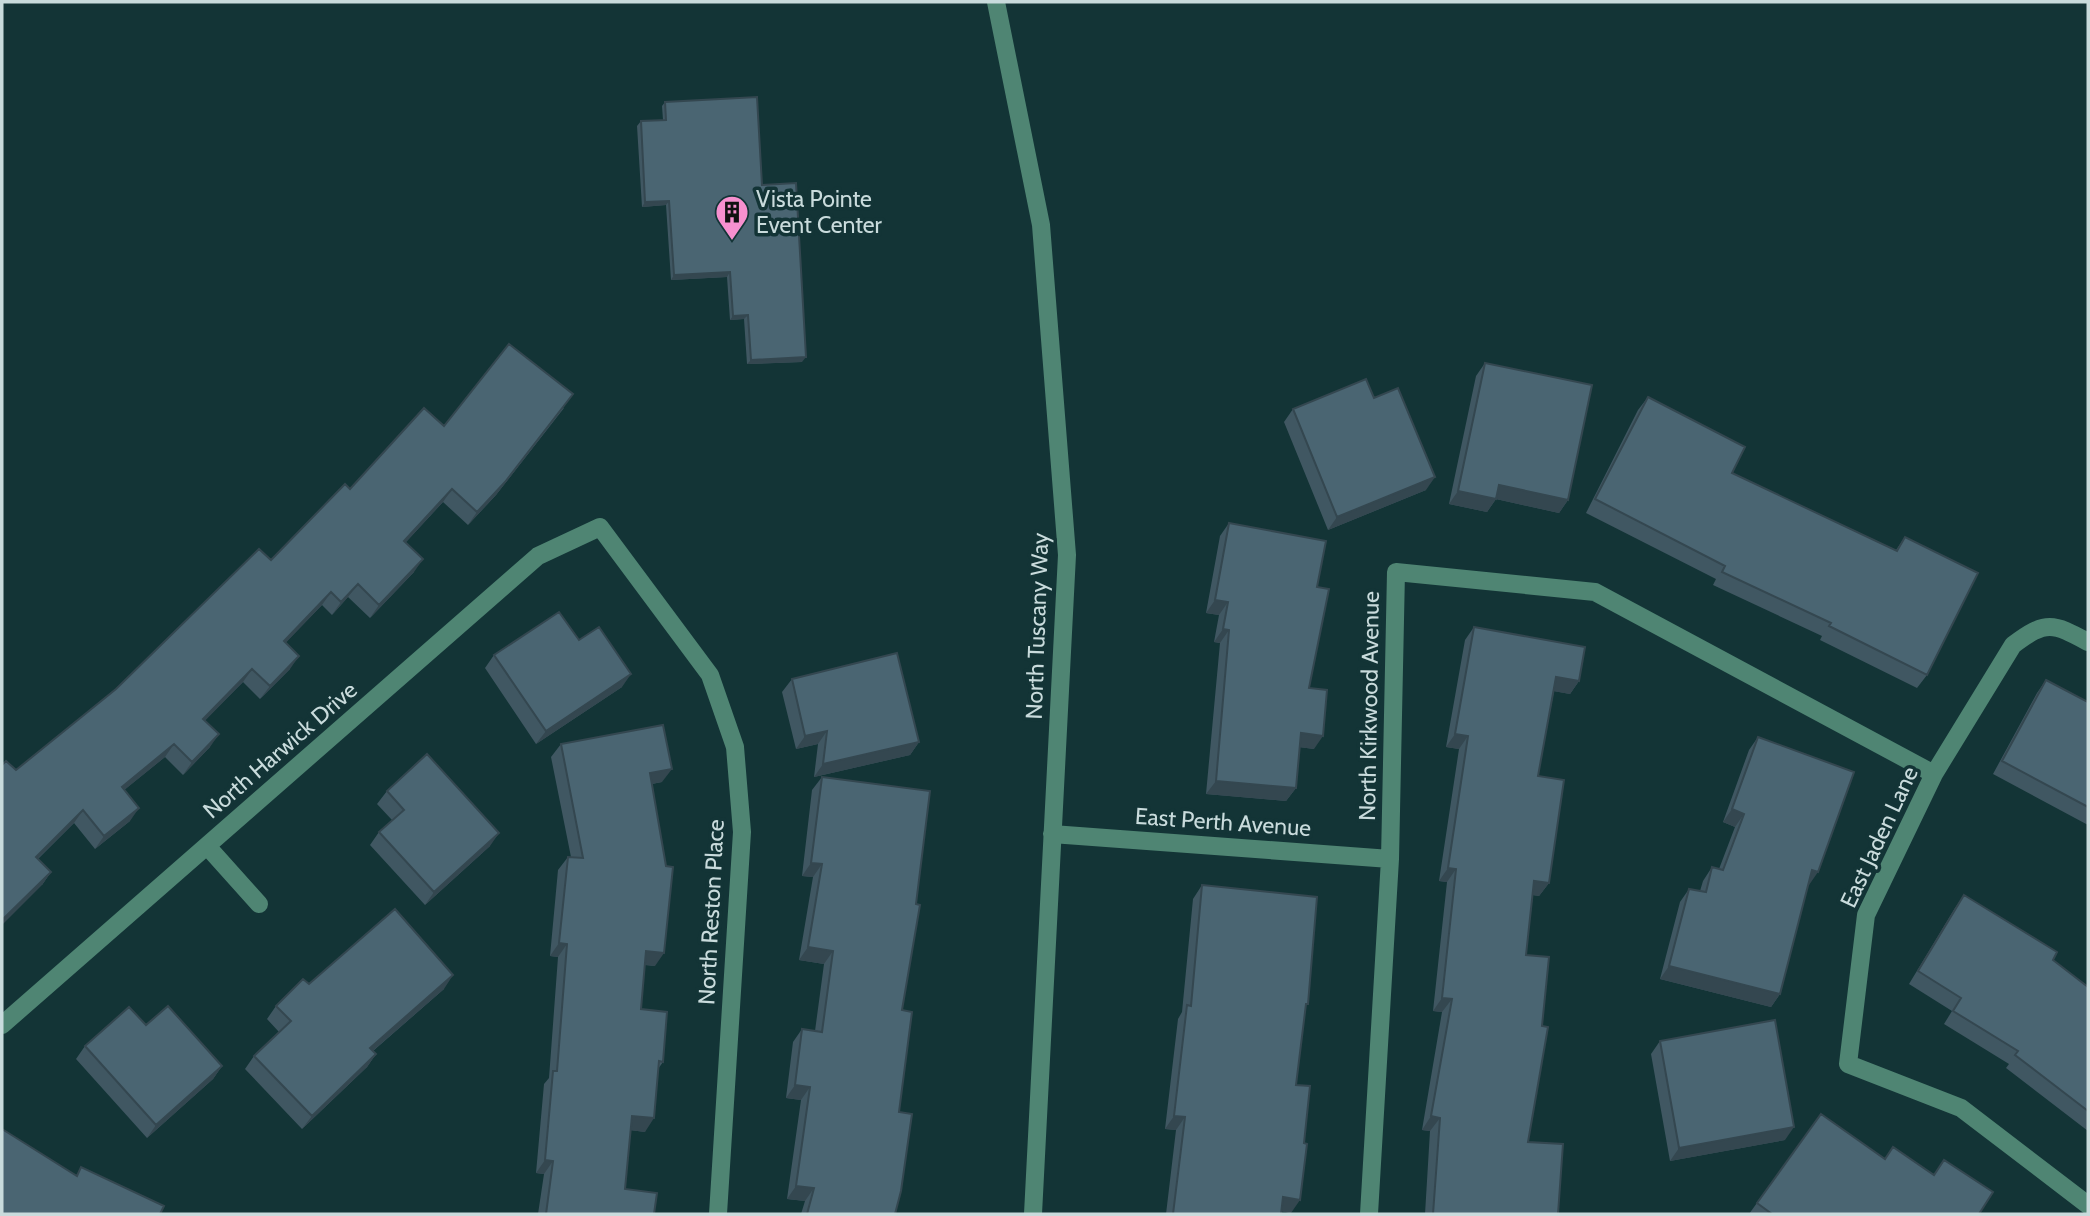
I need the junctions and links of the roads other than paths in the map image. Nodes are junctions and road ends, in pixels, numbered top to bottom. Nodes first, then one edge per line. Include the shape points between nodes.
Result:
1 (996, 2) edge
2 (600, 527) joint
3 (2088, 642) edge
4 (1934, 774) junction
5 (1052, 834) junction
6 (207, 846) junction
7 (1390, 859) junction
8 (259, 904) dead end
9 (2, 1025) edge
10 (2088, 1205) edge
11 (718, 1214) edge
12 (1033, 1214) edge
13 (1369, 1214) edge

1 - 5 street, North Tuscany Way via 1041,225 1067,555
2 - 6 street, North Harwick Drive via 538,556
2 - 11 street, North Reston Place via 710,674 735,747 742,832
3 - 4 street, East Jaden Lane via 2060,626 2033,631 2013,645
4 - 7 street, North Kirkwood Avenue via 1595,592 1396,572
4 - 10 street, East Jaden Lane via 1866,915 1848,1064 1961,1108
5 - 7 street, East Perth Avenue
5 - 12 street, North Tuscany Way
6 - 8 street
6 - 9 street, North Harwick Drive
7 - 13 street, North Kirkwood Avenue

